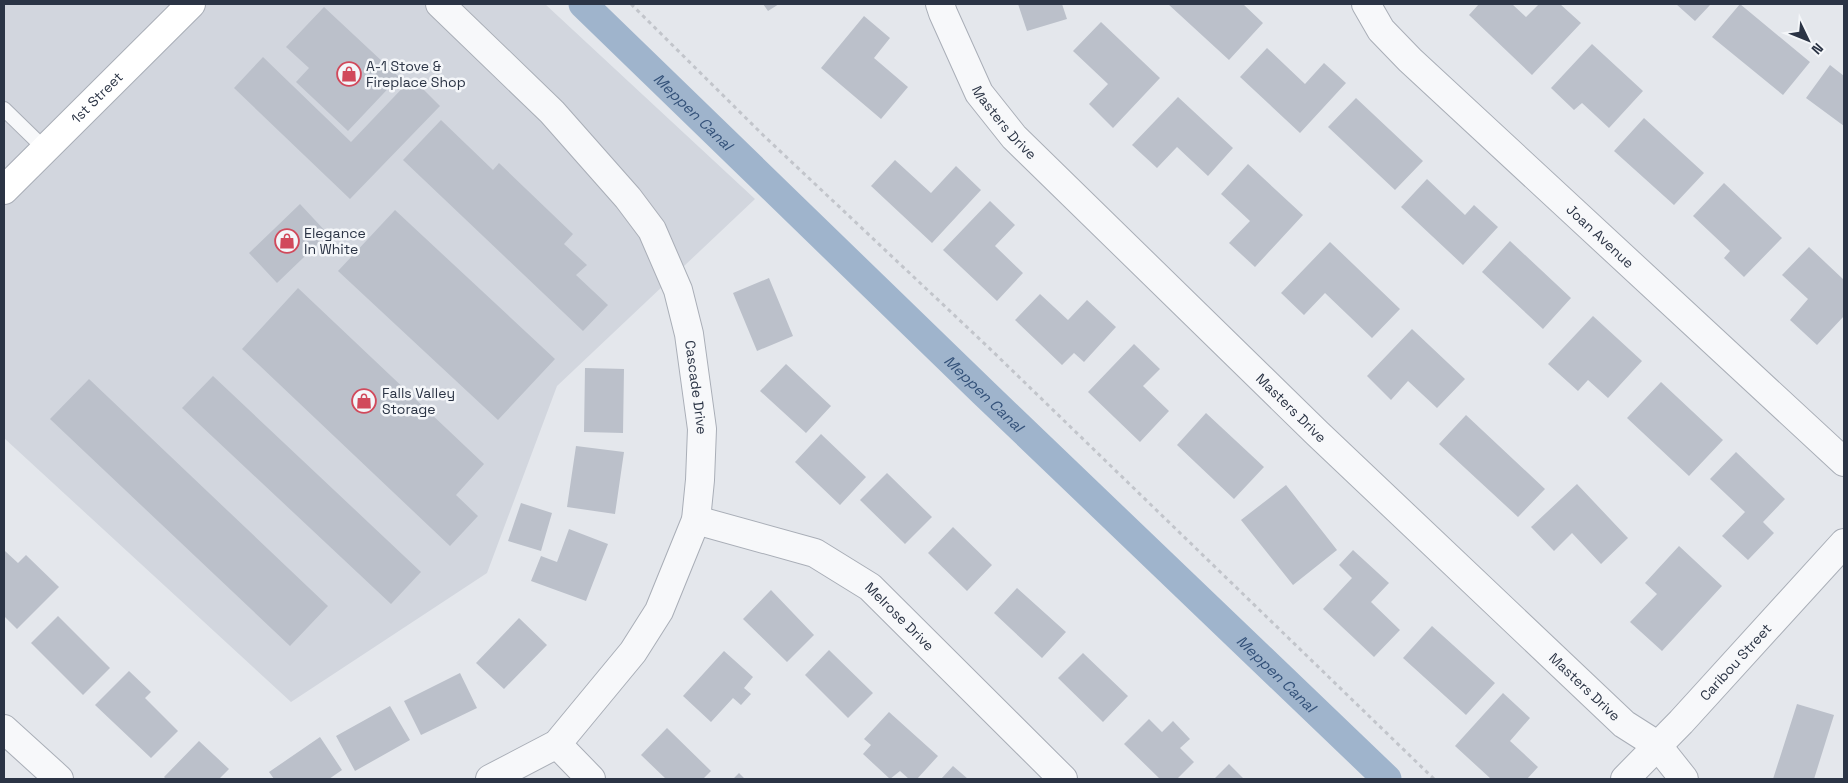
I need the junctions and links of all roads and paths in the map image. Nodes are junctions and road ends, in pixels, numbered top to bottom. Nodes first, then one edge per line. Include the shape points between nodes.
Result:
1 (191, 4) edge
2 (440, 4) edge
3 (630, 4) edge
4 (940, 4) edge
5 (1366, 4) edge
6 (4, 109) edge
7 (45, 149) junction
8 (4, 190) edge
9 (1844, 462) edge
10 (696, 520) junction
11 (1844, 543) edge
12 (4, 729) edge
13 (557, 744) junction
14 (1657, 745) junction
15 (59, 779) edge
16 (490, 779) edge
17 (591, 779) edge
18 (1063, 779) edge
19 (1434, 779) edge
20 (1625, 779) edge
21 (1684, 779) edge

1 - 7 main road, 1st Street
2 - 10 street, Cascade Drive via 552,112 652,230 678,290 689,334 702,429
3 - 19 path
4 - 14 street, Masters Drive via 979,93 1014,137 1317,433 1624,724
5 - 9 street, Joan Avenue via 1381,30 1410,60
6 - 7 lane
7 - 8 main road, 1st Street
10 - 13 street, Cascade Drive via 659,611 633,652
10 - 18 street, Melrose Drive via 815,553 870,587
11 - 14 street, Caribou Street
12 - 15 street
13 - 16 street, Cascade Drive
13 - 17 street
14 - 20 street, Caribou Street
14 - 21 street, Masters Drive

